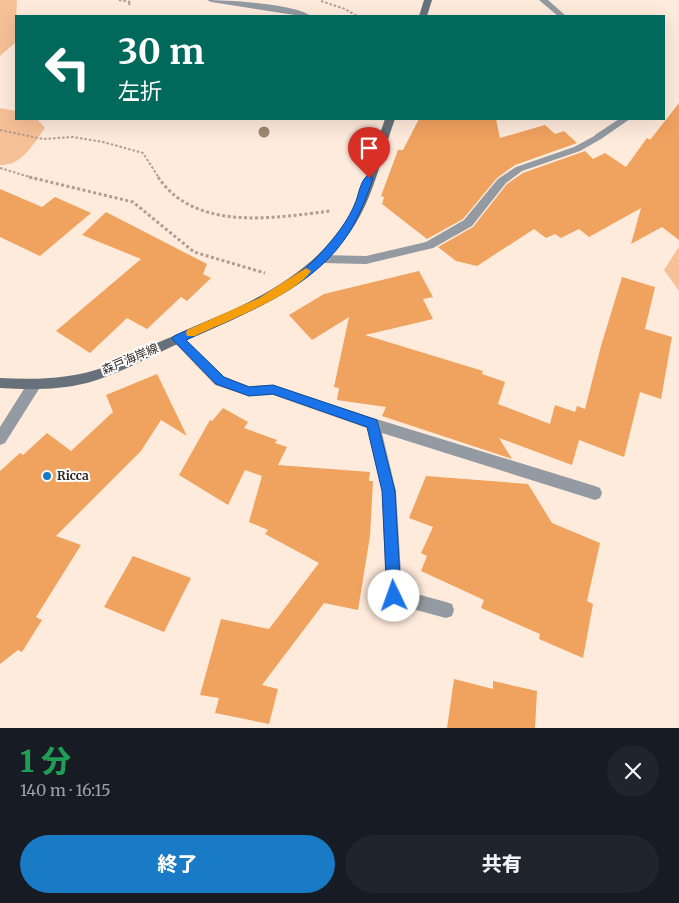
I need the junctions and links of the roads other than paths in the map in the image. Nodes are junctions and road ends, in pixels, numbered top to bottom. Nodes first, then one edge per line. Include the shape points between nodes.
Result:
1 (211, 0) edge
2 (428, 0) edge
3 (544, 0) edge
4 (304, 15) edge
5 (424, 15) edge
6 (561, 15) edge
7 (390, 120) edge
8 (623, 120) edge
9 (321, 259) junction
10 (178, 339) junction
11 (0, 383) edge
12 (34, 386) junction
13 (373, 424) junction
14 (0, 440) edge
15 (595, 493) dead end
16 (446, 610) dead end

1 - 4 street
2 - 5 main road
3 - 6 street
7 - 9 main road, 森戸海岸線 via 360,203 346,230
8 - 9 street via 577,149 519,169 502,181 468,223 428,245 366,260
9 - 10 main road, 森戸海岸線 via 294,281 262,300
10 - 12 main road, 森戸海岸線 via 78,380
10 - 13 street via 220,381 249,392 273,390
11 - 12 main road, 森戸海岸線
12 - 14 street
13 - 15 street
13 - 16 street via 389,491 394,596

